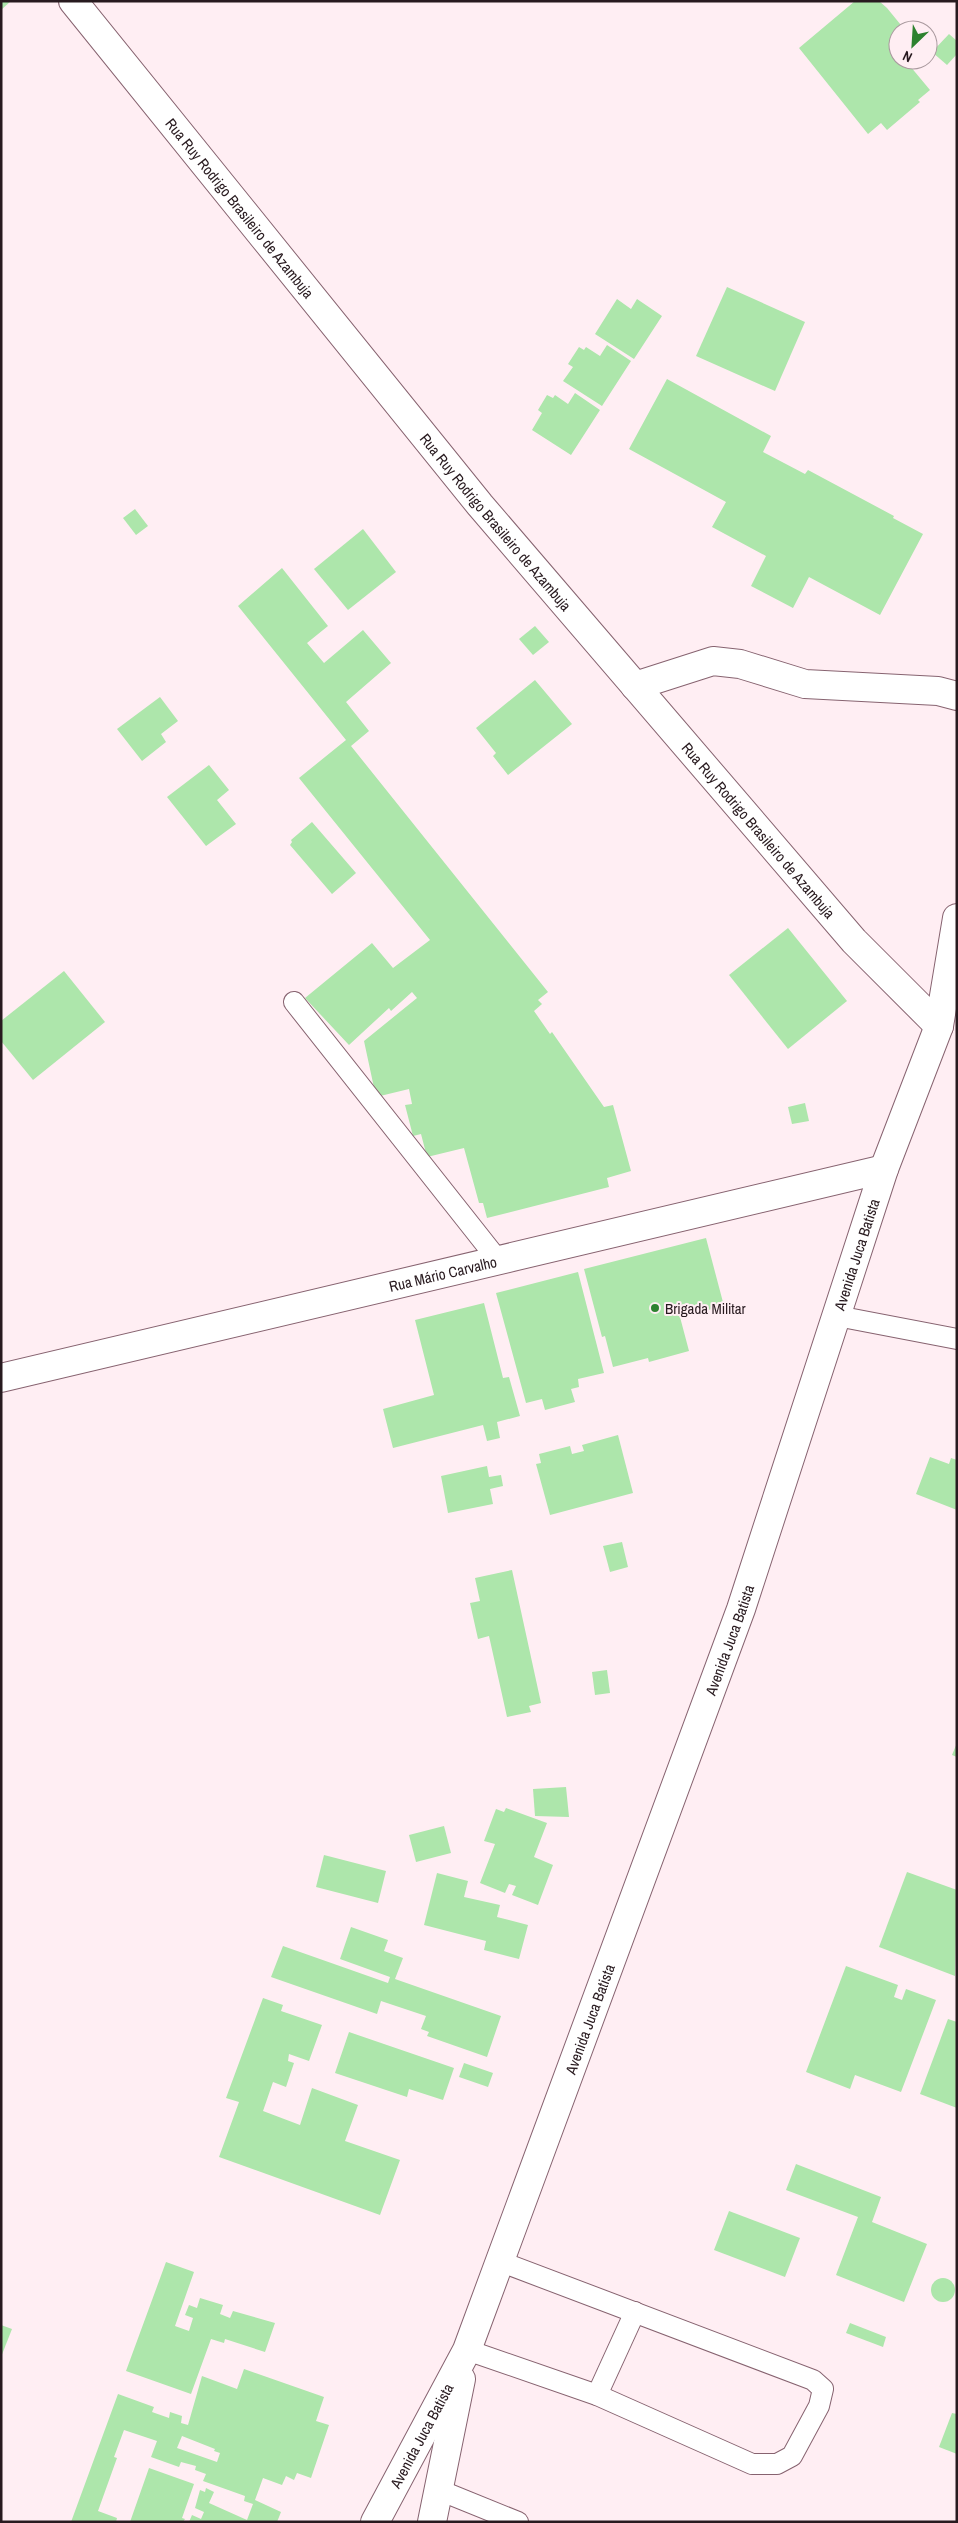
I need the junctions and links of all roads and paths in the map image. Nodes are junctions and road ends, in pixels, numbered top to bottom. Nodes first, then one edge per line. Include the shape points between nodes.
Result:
1 (72, 1) edge
2 (635, 686) junction
3 (957, 696) edge
4 (955, 935) edge
5 (294, 1002) dead end
6 (939, 1026) junction
7 (884, 1169) junction
8 (498, 1260) junction
9 (837, 1316) junction
10 (957, 1340) edge
11 (1, 1378) edge
12 (498, 2260) junction
13 (635, 2312) junction
14 (467, 2350) junction
15 (597, 2395) junction
16 (439, 2490) junction
17 (375, 2522) edge
18 (432, 2522) edge
19 (518, 2522) edge

1 - 2 street, Rua Ruy Rodrigo Brasileiro de Azambuja via 480,505
2 - 3 street via 713,661 740,664 805,684 938,691
2 - 6 street, Rua Ruy Rodrigo Brasileiro de Azambuja via 854,941
4 - 6 street, Avenida Juca Batista
5 - 8 lane
6 - 7 street, Avenida Juca Batista
7 - 8 street, Rua Mário Carvalho
7 - 9 street, Avenida Juca Batista
8 - 11 street, Rua Mário Carvalho
9 - 10 lane
9 - 12 street, Avenida Juca Batista via 741,1609
12 - 13 lane
12 - 14 street, Avenida Juca Batista
13 - 15 lane
13 - 15 lane via 813,2380 822,2388 819,2406 792,2456 777,2464 752,2464
14 - 15 lane
14 - 16 street, Avenida Juca Batista
14 - 17 street, Avenida Juca Batista
16 - 18 street, Avenida Juca Batista
16 - 19 lane

